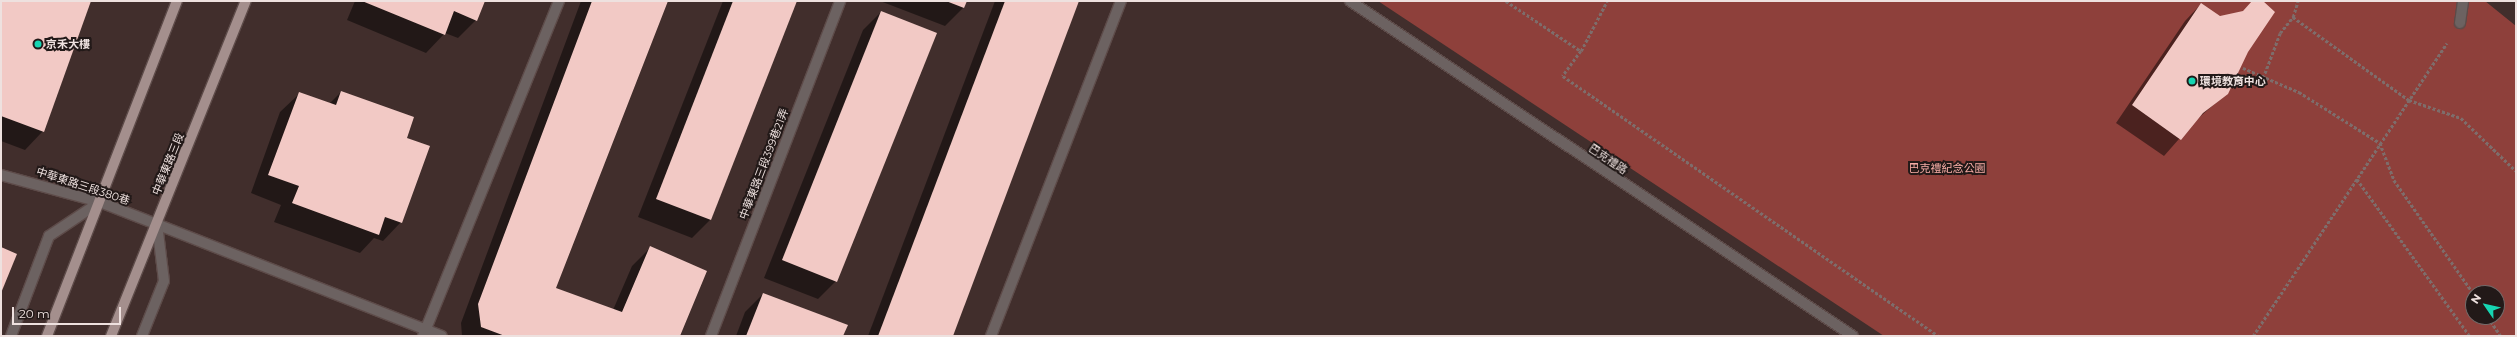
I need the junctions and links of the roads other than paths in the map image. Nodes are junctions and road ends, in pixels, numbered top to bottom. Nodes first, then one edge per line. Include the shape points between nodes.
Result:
1 (177, 1) edge
2 (246, 1) edge
3 (559, 1) edge
4 (840, 1) edge
5 (1121, 1) edge
6 (1350, 1) edge
7 (2463, 1) edge
8 (2460, 23) road end
9 (1, 175) edge
10 (100, 202) junction
11 (157, 224) junction
12 (425, 333) edge
13 (11, 336) edge
14 (47, 336) edge
15 (111, 336) edge
16 (142, 336) edge
17 (442, 336) edge
18 (711, 336) edge
19 (990, 336) edge
20 (1853, 336) edge

1 - 10 main road
2 - 11 main road, 中華東路三段
3 - 12 street
4 - 18 street, 中華東路三段399巷21弄
5 - 19 street
6 - 20 street, 巴克禮路
7 - 8 street
9 - 10 street, 中華東路三段380巷
10 - 11 street, 中華東路三段380巷
10 - 13 street via 49,236
10 - 14 main road
11 - 12 street, 中華東路三段380巷
11 - 15 main road, 中華東路三段
11 - 16 street via 164,281
12 - 17 street, 中華東路三段380巷

